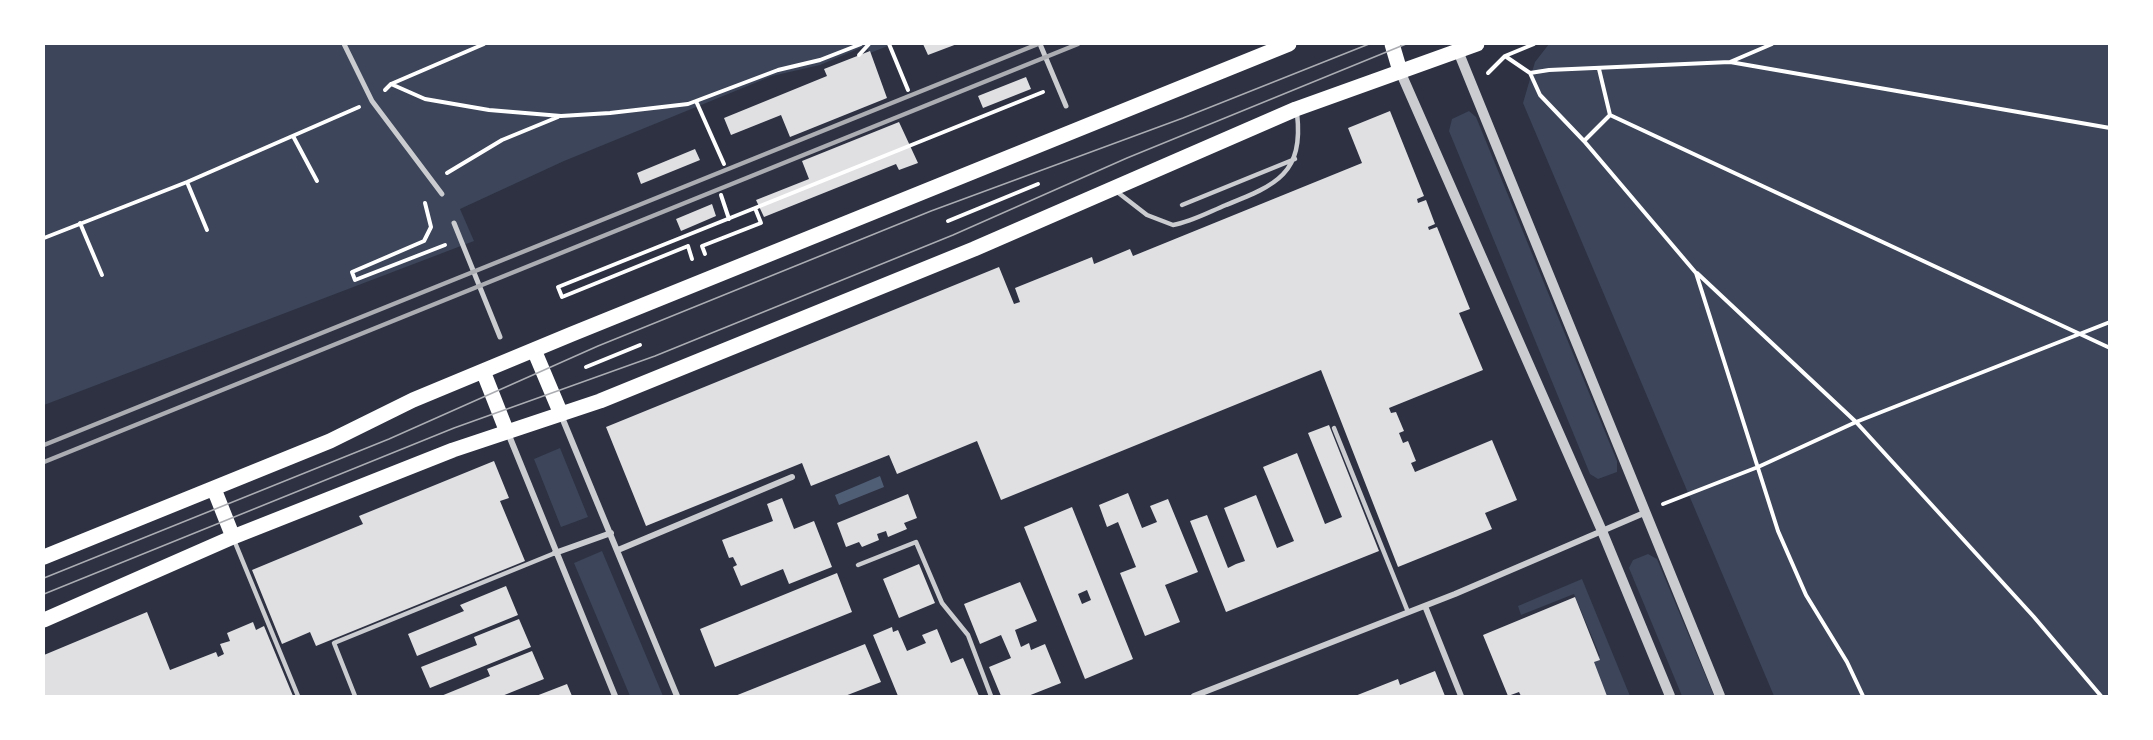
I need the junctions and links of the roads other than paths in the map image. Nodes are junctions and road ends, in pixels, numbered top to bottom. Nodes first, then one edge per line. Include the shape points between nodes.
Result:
1 (344, 44) edge
2 (1040, 44) edge
3 (1289, 44) edge
4 (1392, 44) edge
5 (1477, 44) edge
6 (1456, 47) edge
7 (1400, 70) junction
8 (1066, 106) dead end
9 (1296, 109) junction
10 (1295, 159) junction
11 (1111, 188) junction
12 (442, 194) dead end
13 (1182, 205) dead end
14 (454, 223) dead end
15 (500, 337) dead end
16 (534, 350) junction
17 (483, 371) junction
18 (561, 414) junction
19 (1334, 428) dead end
20 (507, 432) junction
21 (792, 477) dead end
22 (214, 489) junction
23 (1644, 513) junction
24 (1602, 531) junction
25 (611, 533) junction
26 (233, 537) junction
27 (618, 550) junction
28 (555, 553) junction
29 (44, 557) edge
30 (858, 566) dead end
31 (1425, 606) junction
32 (1408, 612) junction
33 (44, 620) edge
34 (298, 696) edge
35 (355, 696) edge
36 (615, 696) edge
37 (676, 696) edge
38 (991, 696) edge
39 (1194, 696) edge
40 (1461, 696) edge
41 (1670, 696) edge
42 (1720, 696) edge

1 - 12 street via 372,101
2 - 8 street
3 - 16 main road
4 - 7 main road
5 - 6 main road
6 - 7 main road
6 - 23 street
7 - 9 main road
7 - 24 street
9 - 10 lane via 1299,144
9 - 11 main road
10 - 11 lane via 1271,185 1173,225 1147,215
10 - 13 lane
11 - 18 main road via 974,249
14 - 15 street
16 - 17 main road
16 - 18 main road
17 - 20 main road
17 - 22 main road
18 - 20 main road
18 - 25 street
19 - 32 lane
20 - 26 main road
20 - 28 street
21 - 27 street
22 - 26 main road
22 - 29 main road
23 - 24 street
23 - 42 street
24 - 31 street
24 - 41 street
25 - 27 street
25 - 28 street
26 - 33 main road
26 - 34 lane
27 - 37 street
28 - 35 lane via 334,643
28 - 36 street
30 - 38 lane via 916,542 942,603 968,635
31 - 32 street
31 - 40 street
32 - 39 street

